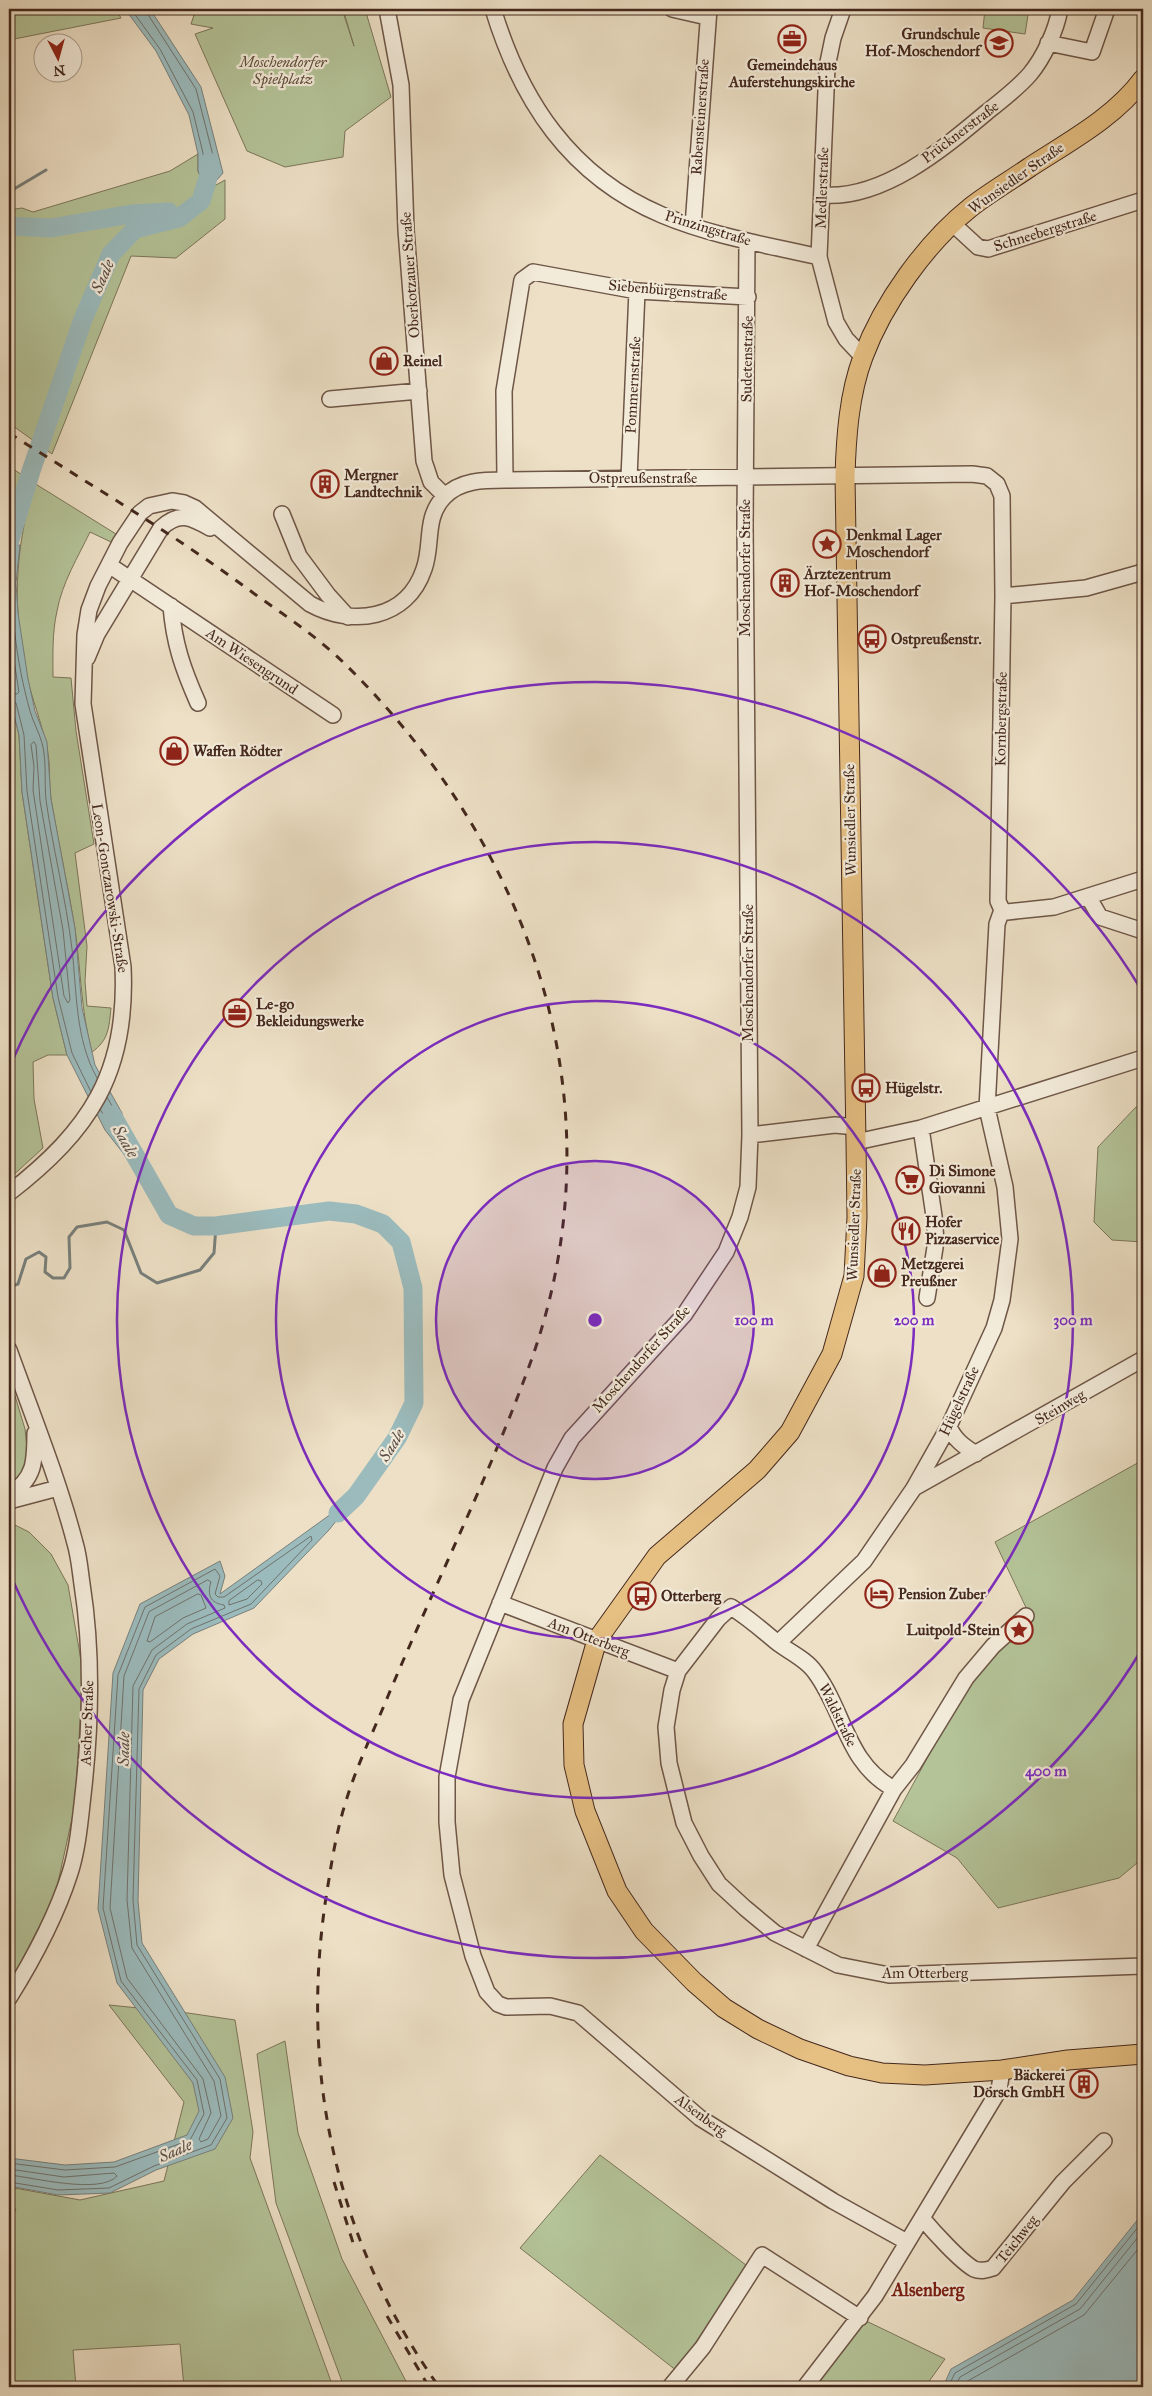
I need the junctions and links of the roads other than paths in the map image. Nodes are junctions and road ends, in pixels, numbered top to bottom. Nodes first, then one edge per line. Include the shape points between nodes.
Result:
1 (387, 9) edge
2 (493, 9) edge
3 (672, 9) edge
4 (844, 9) edge
5 (1060, 9) edge
6 (1107, 9) edge
7 (708, 13) edge
8 (1048, 43) junction
9 (1143, 79) edge
10 (822, 195) junction
11 (1143, 200) edge
12 (953, 224) junction
13 (692, 226) junction
14 (747, 241) junction
15 (819, 257) junction
16 (637, 291) junction
17 (748, 297) junction
18 (862, 358) junction
19 (419, 391) junction
20 (330, 399) dead end
21 (845, 477) junction
22 (629, 478) junction
23 (745, 478) junction
24 (506, 480) junction
25 (445, 496) junction
26 (282, 514) dead end
27 (238, 545) junction
28 (109, 565) junction
29 (1143, 572) edge
30 (129, 579) junction
31 (1003, 596) junction
32 (171, 606) junction
33 (348, 617) junction
34 (85, 664) junction
35 (198, 703) dead end
36 (332, 715) dead end
37 (1143, 880) edge
38 (1089, 898) junction
39 (1002, 910) junction
40 (1143, 931) edge
41 (1143, 1058) edge
42 (987, 1108) junction
43 (921, 1128) junction
44 (856, 1134) junction
45 (750, 1135) junction
46 (9, 1194) edge
47 (926, 1298) dead end
48 (9, 1350) edge
49 (1143, 1359) edge
50 (35, 1422) junction
51 (949, 1426) junction
52 (976, 1454) junction
53 (58, 1488) junction
54 (914, 1488) junction
55 (9, 1494) edge
56 (9, 1501) edge
57 (500, 1603) junction
58 (731, 1607) joint
59 (1026, 1616) dead end
60 (597, 1640) junction
61 (778, 1643) junction
62 (678, 1671) junction
63 (894, 1789) junction
64 (806, 1948) junction
65 (1143, 1966) edge
66 (9, 1998) edge
67 (498, 2004) joint
68 (1143, 2054) edge
69 (1002, 2070) junction
70 (1104, 2141) dead end
71 (922, 2218) junction
72 (908, 2242) junction
73 (860, 2318) junction
74 (670, 2387) edge
75 (805, 2387) edge

1 - 19 street, Oberkotzauer Straße via 401,84 406,230
2 - 13 street, Prinzingstraße via 516,74 556,137 590,171 622,192 660,214
3 - 7 street
4 - 10 street, Medlerstraße via 827,67
5 - 8 street, Prücknerstraße
6 - 8 street via 1092,52
7 - 13 street, Rabensteinerstraße
8 - 10 street, Prücknerstraße via 1030,74 942,149 897,177 863,190
9 - 12 main road, Wunsiedler Straße via 1130,96 1095,124 970,208
10 - 15 street, Medlerstraße
11 - 12 street, Schneebergstraße via 988,249 978,247
12 - 18 main road, Wunsiedler Straße via 914,266
13 - 14 street, Prinzingstraße
14 - 15 street, Prinzingstraße
14 - 17 street, Sudetenstraße
15 - 18 street, Medlerstraße via 836,322
16 - 17 street, Siebenbürgenstraße
16 - 22 street, Pommernstraße
16 - 24 street, Siebenbürgenstraße via 533,272 522,280 504,391
17 - 23 street, Sudetenstraße
18 - 21 main road, Wunsiedler Straße via 851,407
19 - 20 street
19 - 25 street, Oberkotzauer Straße via 427,473
21 - 23 street, Ostpreußenstraße
21 - 31 street, Kornbergstraße via 916,473 987,476 997,484 1002,496
21 - 44 main road, Wunsiedler Straße
22 - 23 street, Ostpreußenstraße
22 - 24 street, Ostpreußenstraße
23 - 45 street, Moschendorfer Straße
24 - 25 street, Ostpreußenstraße via 468,482
25 - 33 street via 432,515 425,567 412,592 391,609 378,614
26 - 33 street via 299,556
27 - 28 street via 195,508 184,503 160,503 140,513
27 - 30 street via 197,520 170,519
27 - 33 street via 310,604 326,613
28 - 30 street, Am Wiesengrund
28 - 34 street, Leon-Gonczarowski-Straße via 89,610
29 - 31 street via 1086,588
30 - 32 street, Am Wiesengrund
30 - 34 street, Leon-Gonczarowski-Straße via 97,634
31 - 39 street, Kornbergstraße via 998,901
32 - 35 street via 173,635 181,664
32 - 36 street, Am Wiesengrund
34 - 46 street, Leon-Gonczarowski-Straße via 82,687 85,723 123,967 123,1010 116,1054 95,1105 77,1130
37 - 38 street
38 - 39 street via 1054,907
38 - 40 street via 1100,917
39 - 42 street, Kornbergstraße via 997,924
41 - 42 street
42 - 43 street
42 - 51 street, Hügelstraße via 1005,1187 1010,1239 997,1319
43 - 44 street
43 - 47 street via 936,1241
44 - 45 street via 835,1125
44 - 60 main road, Wunsiedler Straße via 854,1276 832,1354 790,1432 757,1470 657,1556
45 - 57 street, Moschendorfer Straße via 748,1187 726,1252 684,1315 572,1438 555,1468
48 - 50 street, Ascher Straße
49 - 52 street, Steinweg
50 - 53 street, Ascher Straße
50 - 55 street via 34,1463 29,1477 20,1488
51 - 52 street via 951,1433
51 - 54 street, Hügelstraße
52 - 54 street, Steinweg
53 - 56 street
53 - 66 street, Ascher Straße via 76,1544 85,1603 90,1655 86,1770 79,1832 61,1901
54 - 61 street, Hügelstraße via 864,1561
57 - 60 street, Am Otterberg
57 - 67 street, Moschendorfer Straße via 461,1700 447,1777 452,1875 473,1956 486,1992
58 - 61 street, Waldstraße via 751,1619
58 - 62 street, Am Otterberg
59 - 63 street via 993,1646 966,1678 914,1765
60 - 62 street, Am Otterberg
60 - 69 main road, Wunsiedler Straße via 573,1724 574,1765 585,1811 617,1891 644,1931 724,2008 800,2049 882,2074
61 - 63 street, Waldstraße via 814,1670 831,1696 865,1767
62 - 64 street, Am Otterberg via 666,1727 669,1763 684,1823 719,1884 775,1933
63 - 64 street
64 - 65 street, Am Otterberg via 838,1965 889,1975
67 - 72 street, Alsenberg via 516,2008 550,2006 578,2013 700,2118 833,2201
68 - 69 main road, Wunsiedler Straße
69 - 71 street via 999,2090
70 - 71 street, Teichweg via 1064,2182 994,2268 974,2269
71 - 72 street
72 - 73 street
73 - 74 street via 762,2255 703,2347
73 - 75 street

